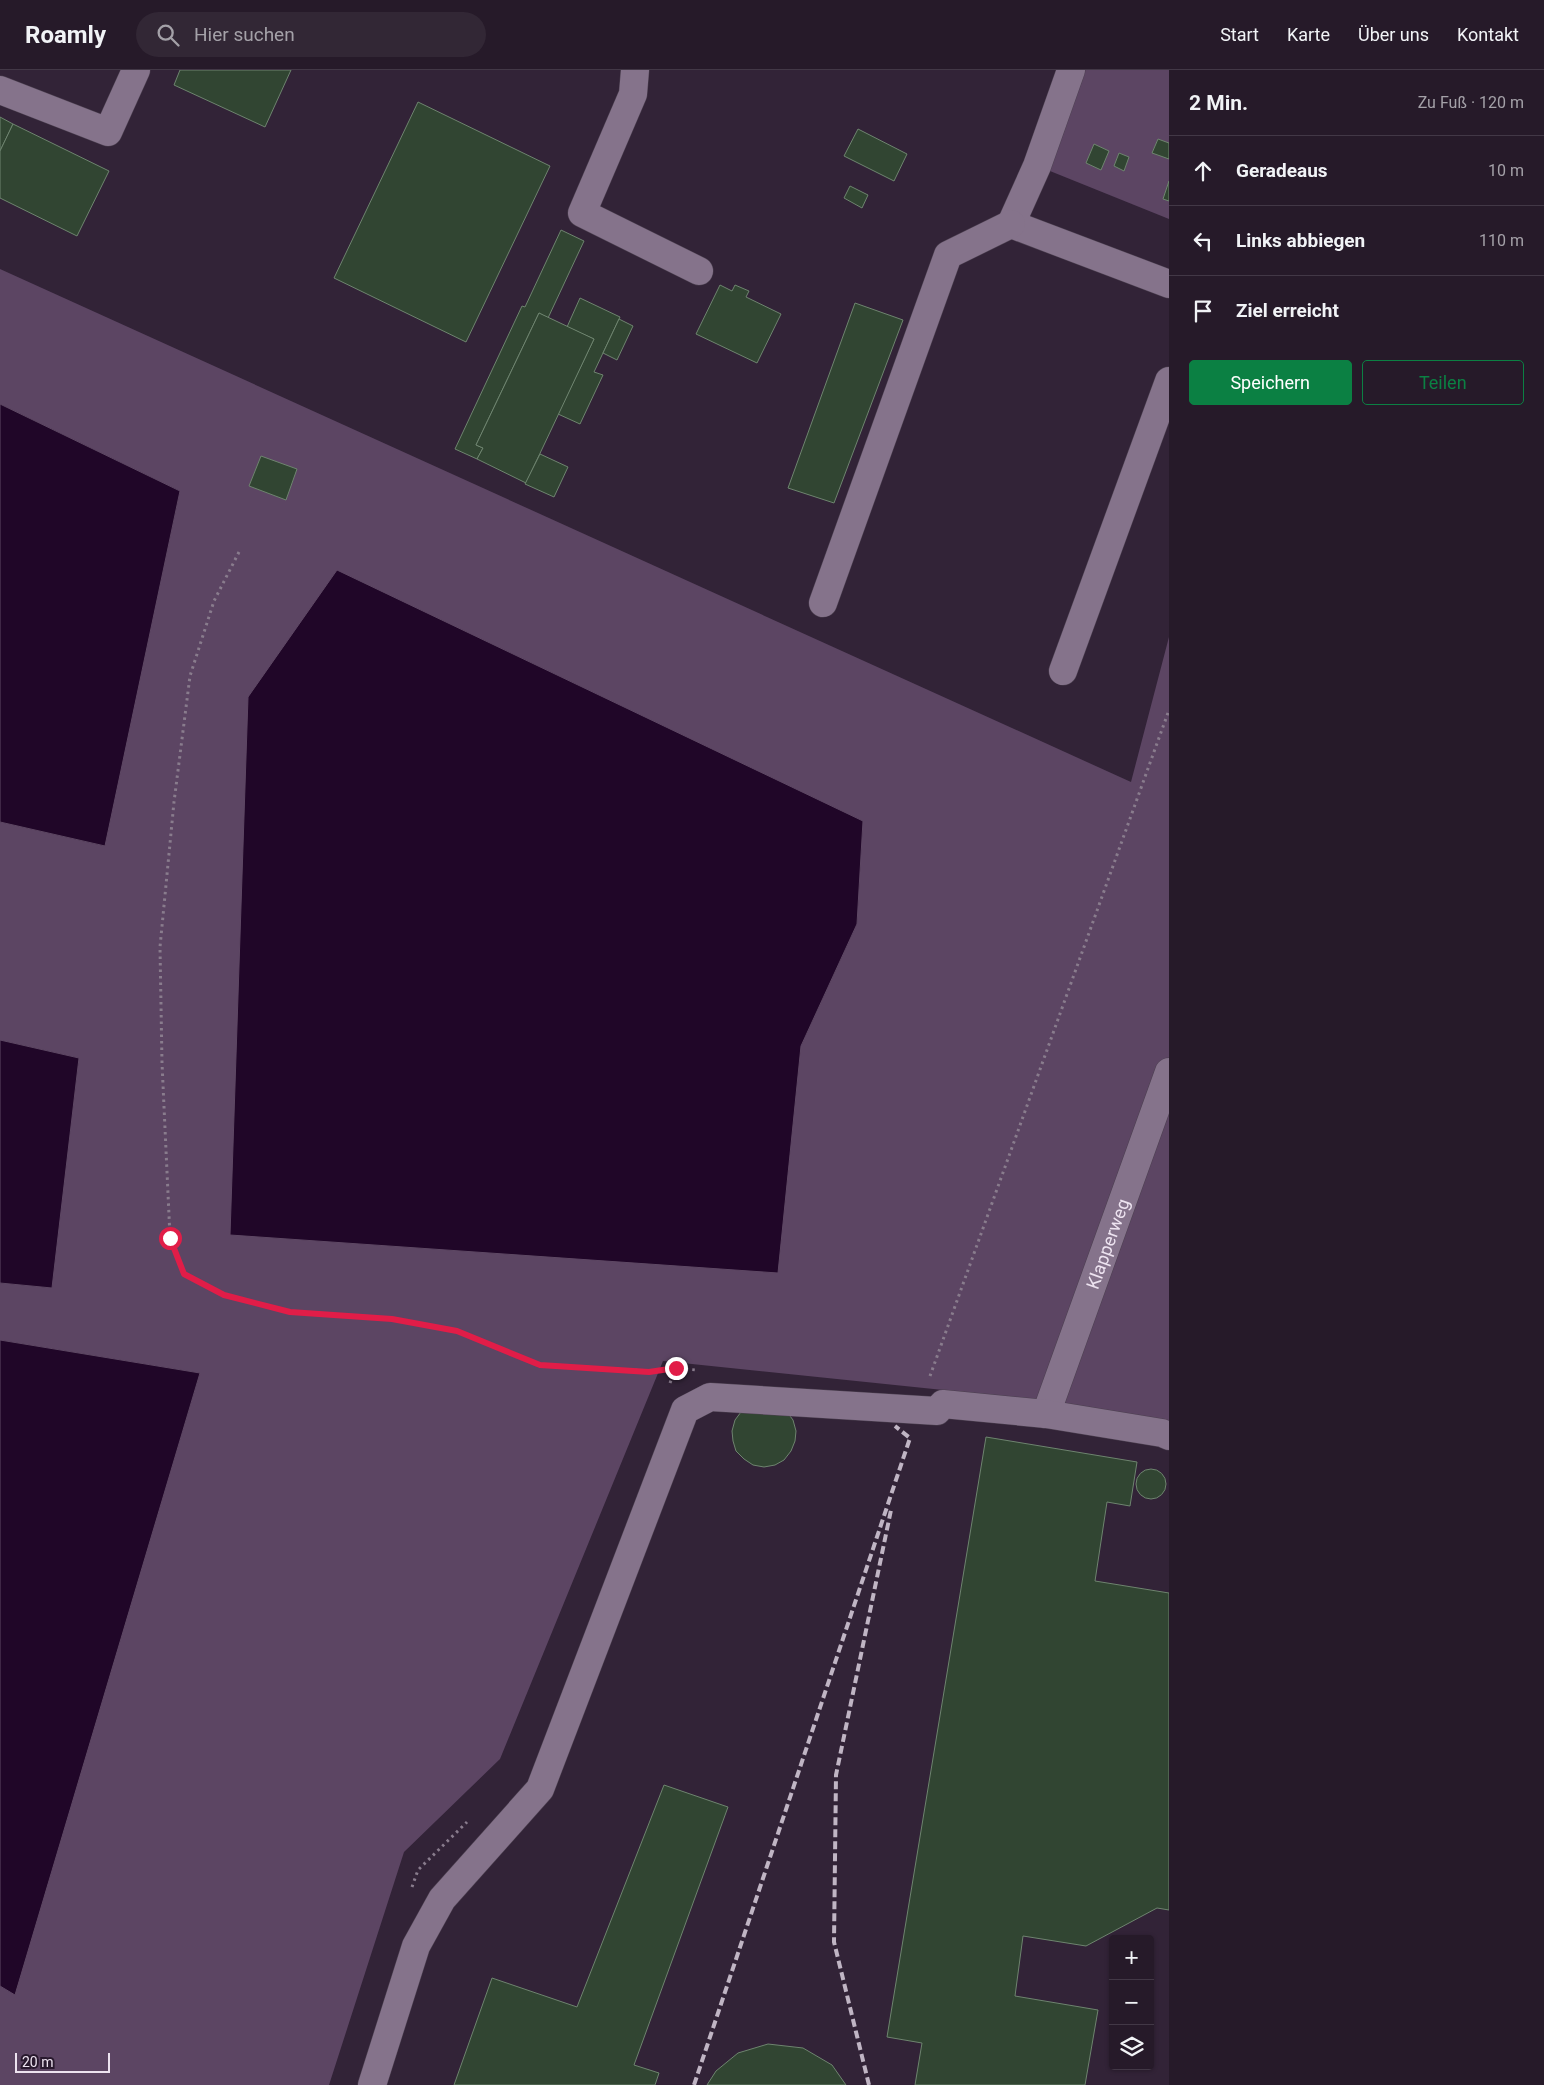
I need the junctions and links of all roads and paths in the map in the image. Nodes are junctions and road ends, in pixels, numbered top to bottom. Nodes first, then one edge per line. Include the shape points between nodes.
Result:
1 (136, 70) edge
2 (635, 70) edge
3 (1071, 70) edge
4 (0, 90) edge
5 (1012, 224) junction
6 (699, 271) dead end
7 (1169, 284) edge
8 (1169, 381) edge
9 (239, 552) dead end
10 (823, 602) dead end
11 (1062, 671) dead end
12 (1169, 710) edge
13 (1169, 1072) edge
14 (934, 1362) dead end
15 (676, 1368) dead end
16 (1046, 1414) junction
17 (1169, 1436) edge
18 (372, 2085) edge

1 - 4 lane via 108,132
2 - 6 lane via 633,94 582,213
3 - 5 lane via 1037,166
5 - 7 lane
5 - 10 lane via 948,255
8 - 11 lane
9 - 15 path via 214,601 190,676 160,947 170,1238 184,1274 224,1295 290,1312 392,1319 457,1331 540,1365 649,1372
12 - 14 path
13 - 16 lane, Klapperweg
16 - 17 lane
16 - 18 lane via 943,1404 938,1411 710,1397 685,1410 540,1789 442,1899 416,1946

